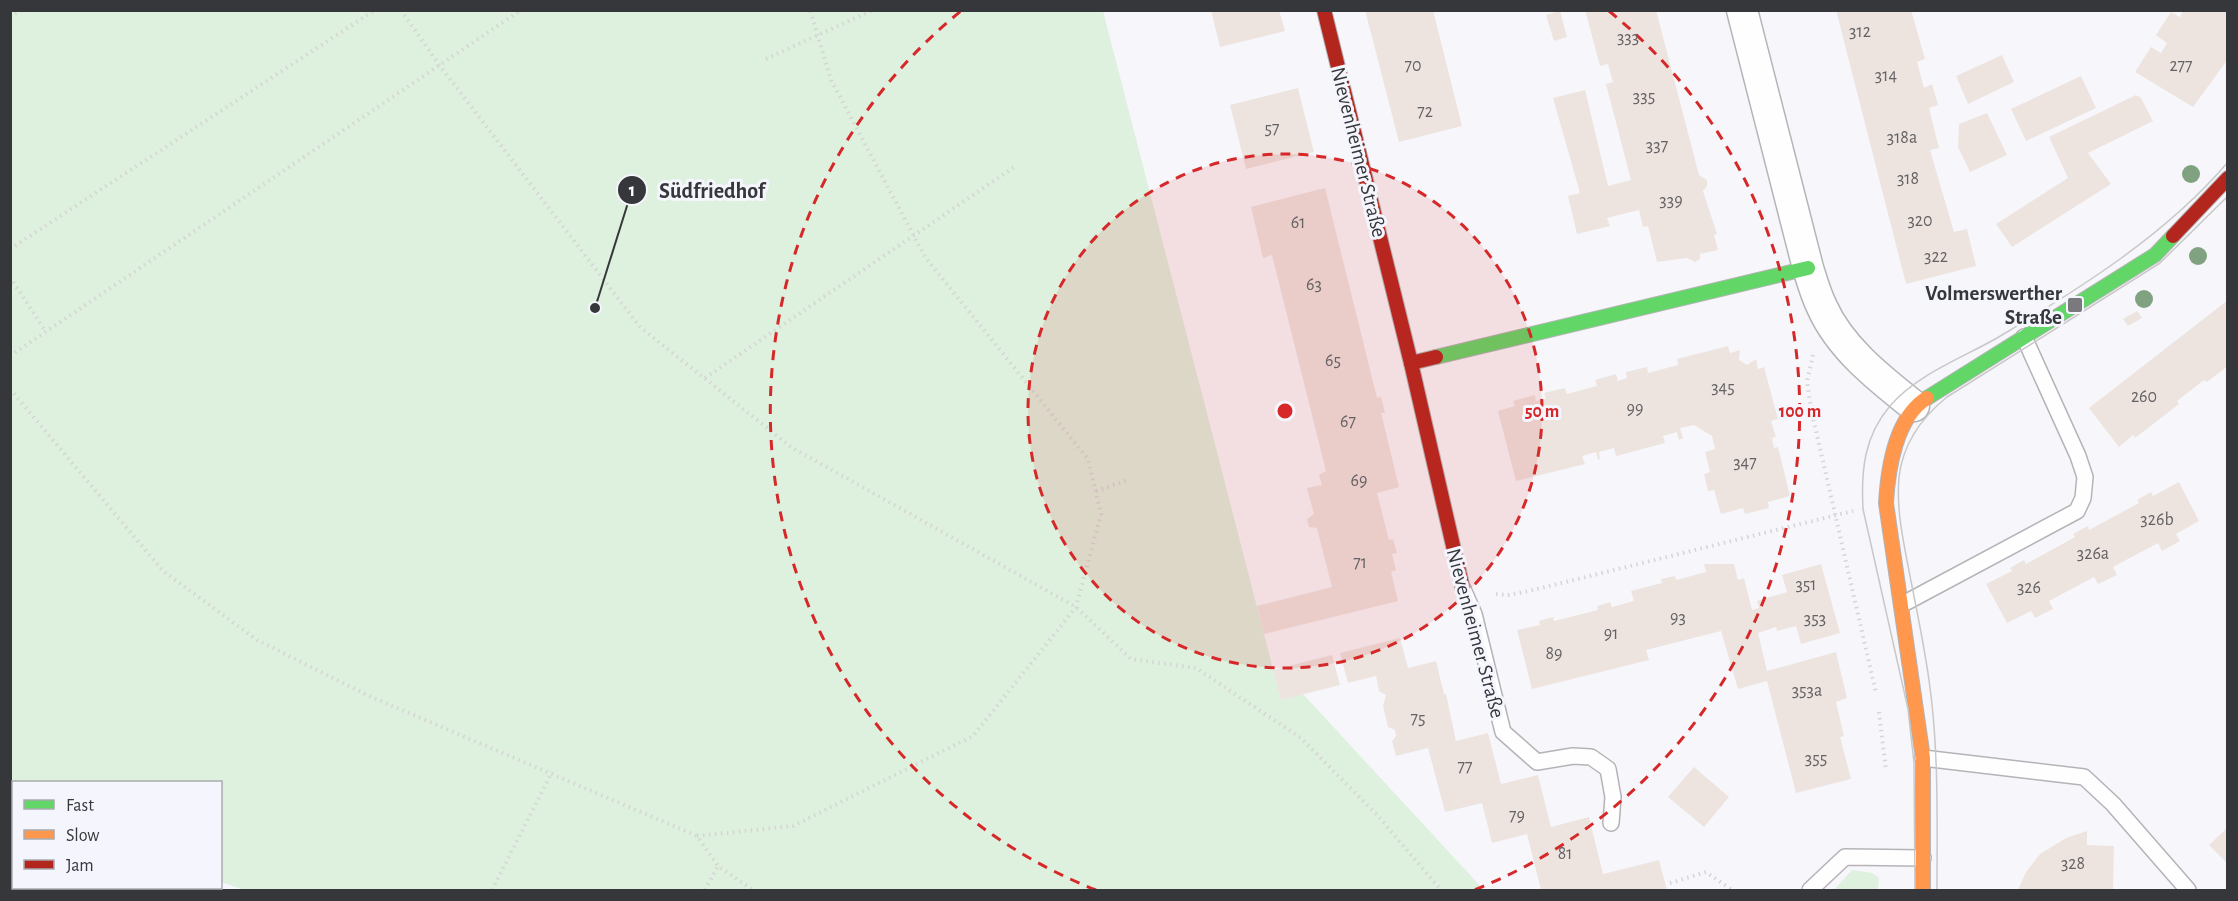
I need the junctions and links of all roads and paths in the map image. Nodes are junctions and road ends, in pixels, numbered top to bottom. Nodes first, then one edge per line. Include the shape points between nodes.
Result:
1 (21, 10) edge
2 (375, 10) edge
3 (401, 10) edge
4 (521, 10) edge
5 (810, 10) edge
6 (873, 10) edge
7 (1324, 10) edge
8 (1742, 10) edge
9 (10, 17) edge
10 (818, 35) junction
11 (766, 60) dead end
12 (440, 66) junction
13 (1017, 165) dead end
14 (2228, 178) edge
15 (914, 236) junction
16 (10, 249) edge
17 (1808, 268) junction
18 (10, 277) edge
19 (1835, 328) junction
20 (46, 332) junction
21 (2024, 337) junction
22 (10, 356) edge
23 (1411, 363) junction
24 (705, 378) junction
25 (10, 389) edge
26 (1914, 406) junction
27 (1130, 478) dead end
28 (1096, 491) junction
29 (1886, 503) junction
30 (1836, 516) junction
31 (1463, 589) junction
32 (1903, 604) junction
33 (1076, 607) junction
34 (1877, 694) dead end
35 (1878, 705) dead end
36 (1923, 758) junction
37 (552, 772) junction
38 (1887, 781) dead end
39 (1611, 823) dead end
40 (697, 836) junction
41 (1923, 858) junction
42 (718, 866) junction
43 (1670, 883) dead end
44 (492, 891) edge
45 (705, 891) edge
46 (753, 891) edge
47 (1441, 891) edge
48 (1732, 891) edge
49 (1810, 891) edge
50 (1923, 891) edge
51 (2188, 891) edge

1 - 9 path
2 - 16 path
3 - 12 path
4 - 12 path
5 - 10 path
6 - 10 path
7 - 23 street, Nievenheimer Straße
8 - 17 street
10 - 11 path
10 - 15 path via 831,80
12 - 20 path
12 - 24 path via 640,327
13 - 15 path
14 - 21 street via 2155,255
15 - 24 path
15 - 28 path via 925,257 1088,459
17 - 19 street via 1823,309
17 - 23 street
18 - 20 path
19 - 26 street via 1884,382
19 - 30 path via 1811,357 1807,381
20 - 22 path
21 - 26 street
21 - 32 lane via 2078,456 2085,477 2083,498 2077,511
23 - 31 street, Nievenheimer Straße
24 - 33 path via 791,447
25 - 37 path via 163,571 257,640 369,696
26 - 29 street via 1896,441 1887,472
27 - 28 path
28 - 33 path via 1101,514
29 - 30 path
29 - 32 street
30 - 31 path via 1508,595
30 - 34 path
31 - 39 lane, Nievenheimer Straße via 1474,614 1503,732 1537,762 1592,757 1608,769 1613,797
32 - 36 street
33 - 40 path via 973,736 793,826
33 - 47 path via 1131,659 1196,668 1301,738 1377,815
35 - 38 path
36 - 41 street
36 - 51 lane via 2084,777 2113,804
37 - 40 path
37 - 44 path
40 - 42 path
41 - 49 lane via 1845,857
41 - 50 street
42 - 45 path
42 - 46 path
43 - 48 path via 1706,872

